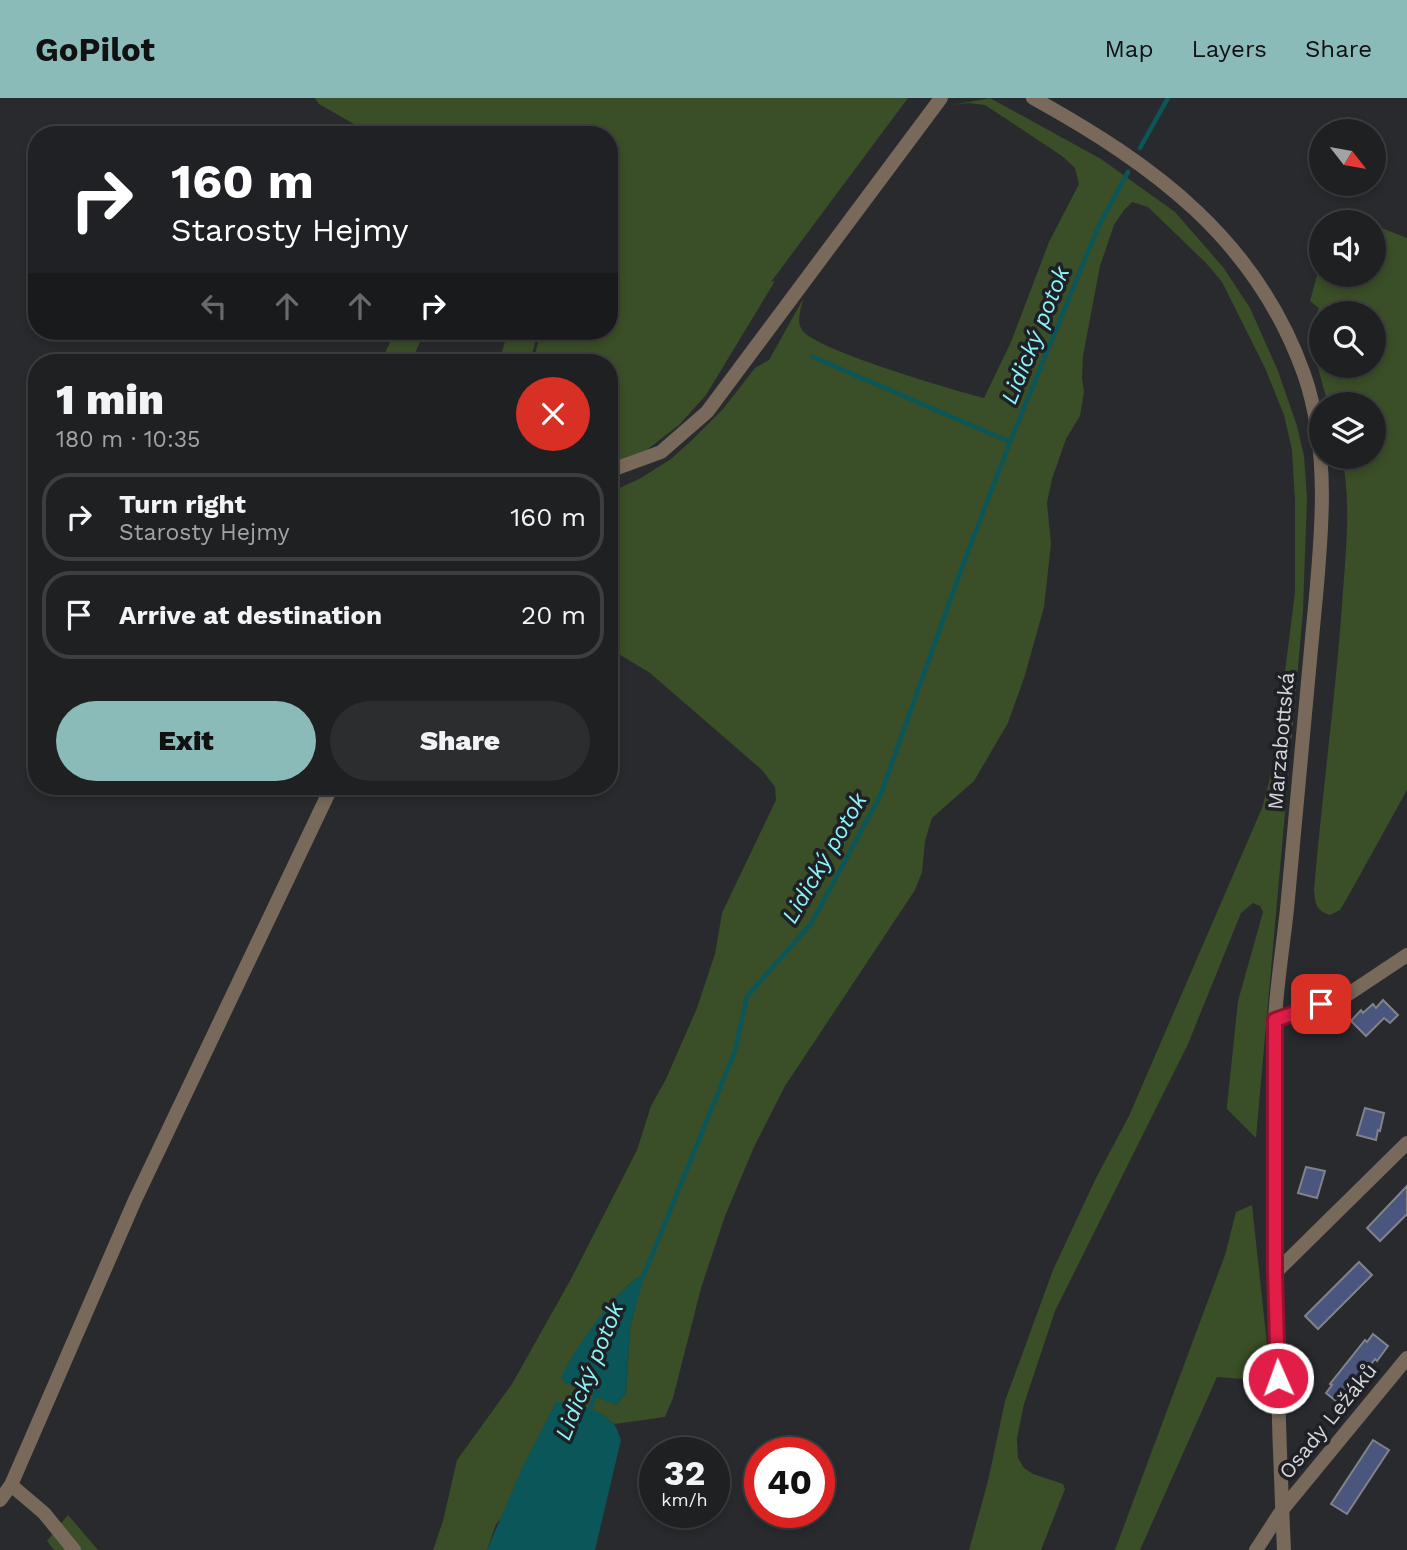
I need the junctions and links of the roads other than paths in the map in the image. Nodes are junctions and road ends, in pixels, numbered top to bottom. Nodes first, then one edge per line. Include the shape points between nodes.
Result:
1 (941, 98) edge
2 (1033, 98) edge
3 (618, 468) edge
4 (328, 795) edge
5 (1407, 954) edge
6 (1275, 1020) junction
7 (1407, 1143) edge
8 (1275, 1273) junction
9 (1407, 1358) edge
10 (11, 1485) junction
11 (0, 1500) edge
12 (1282, 1510) junction
13 (74, 1550) edge
14 (1256, 1550) edge
15 (1284, 1550) edge

1 - 3 street via 707,412 661,452
2 - 6 street, Marzabottská via 1134,160 1210,223 1257,278 1292,342 1315,415 1320,526 1315,604
4 - 10 street via 135,1200
5 - 6 street via 1344,997
6 - 8 street, Marzabottská
7 - 8 street
8 - 12 street, Marzabottská
9 - 12 street, Osady Ležáků
10 - 11 street
10 - 13 street via 44,1513
12 - 14 street, Osady Ležáků
12 - 15 street, Marzabottská

